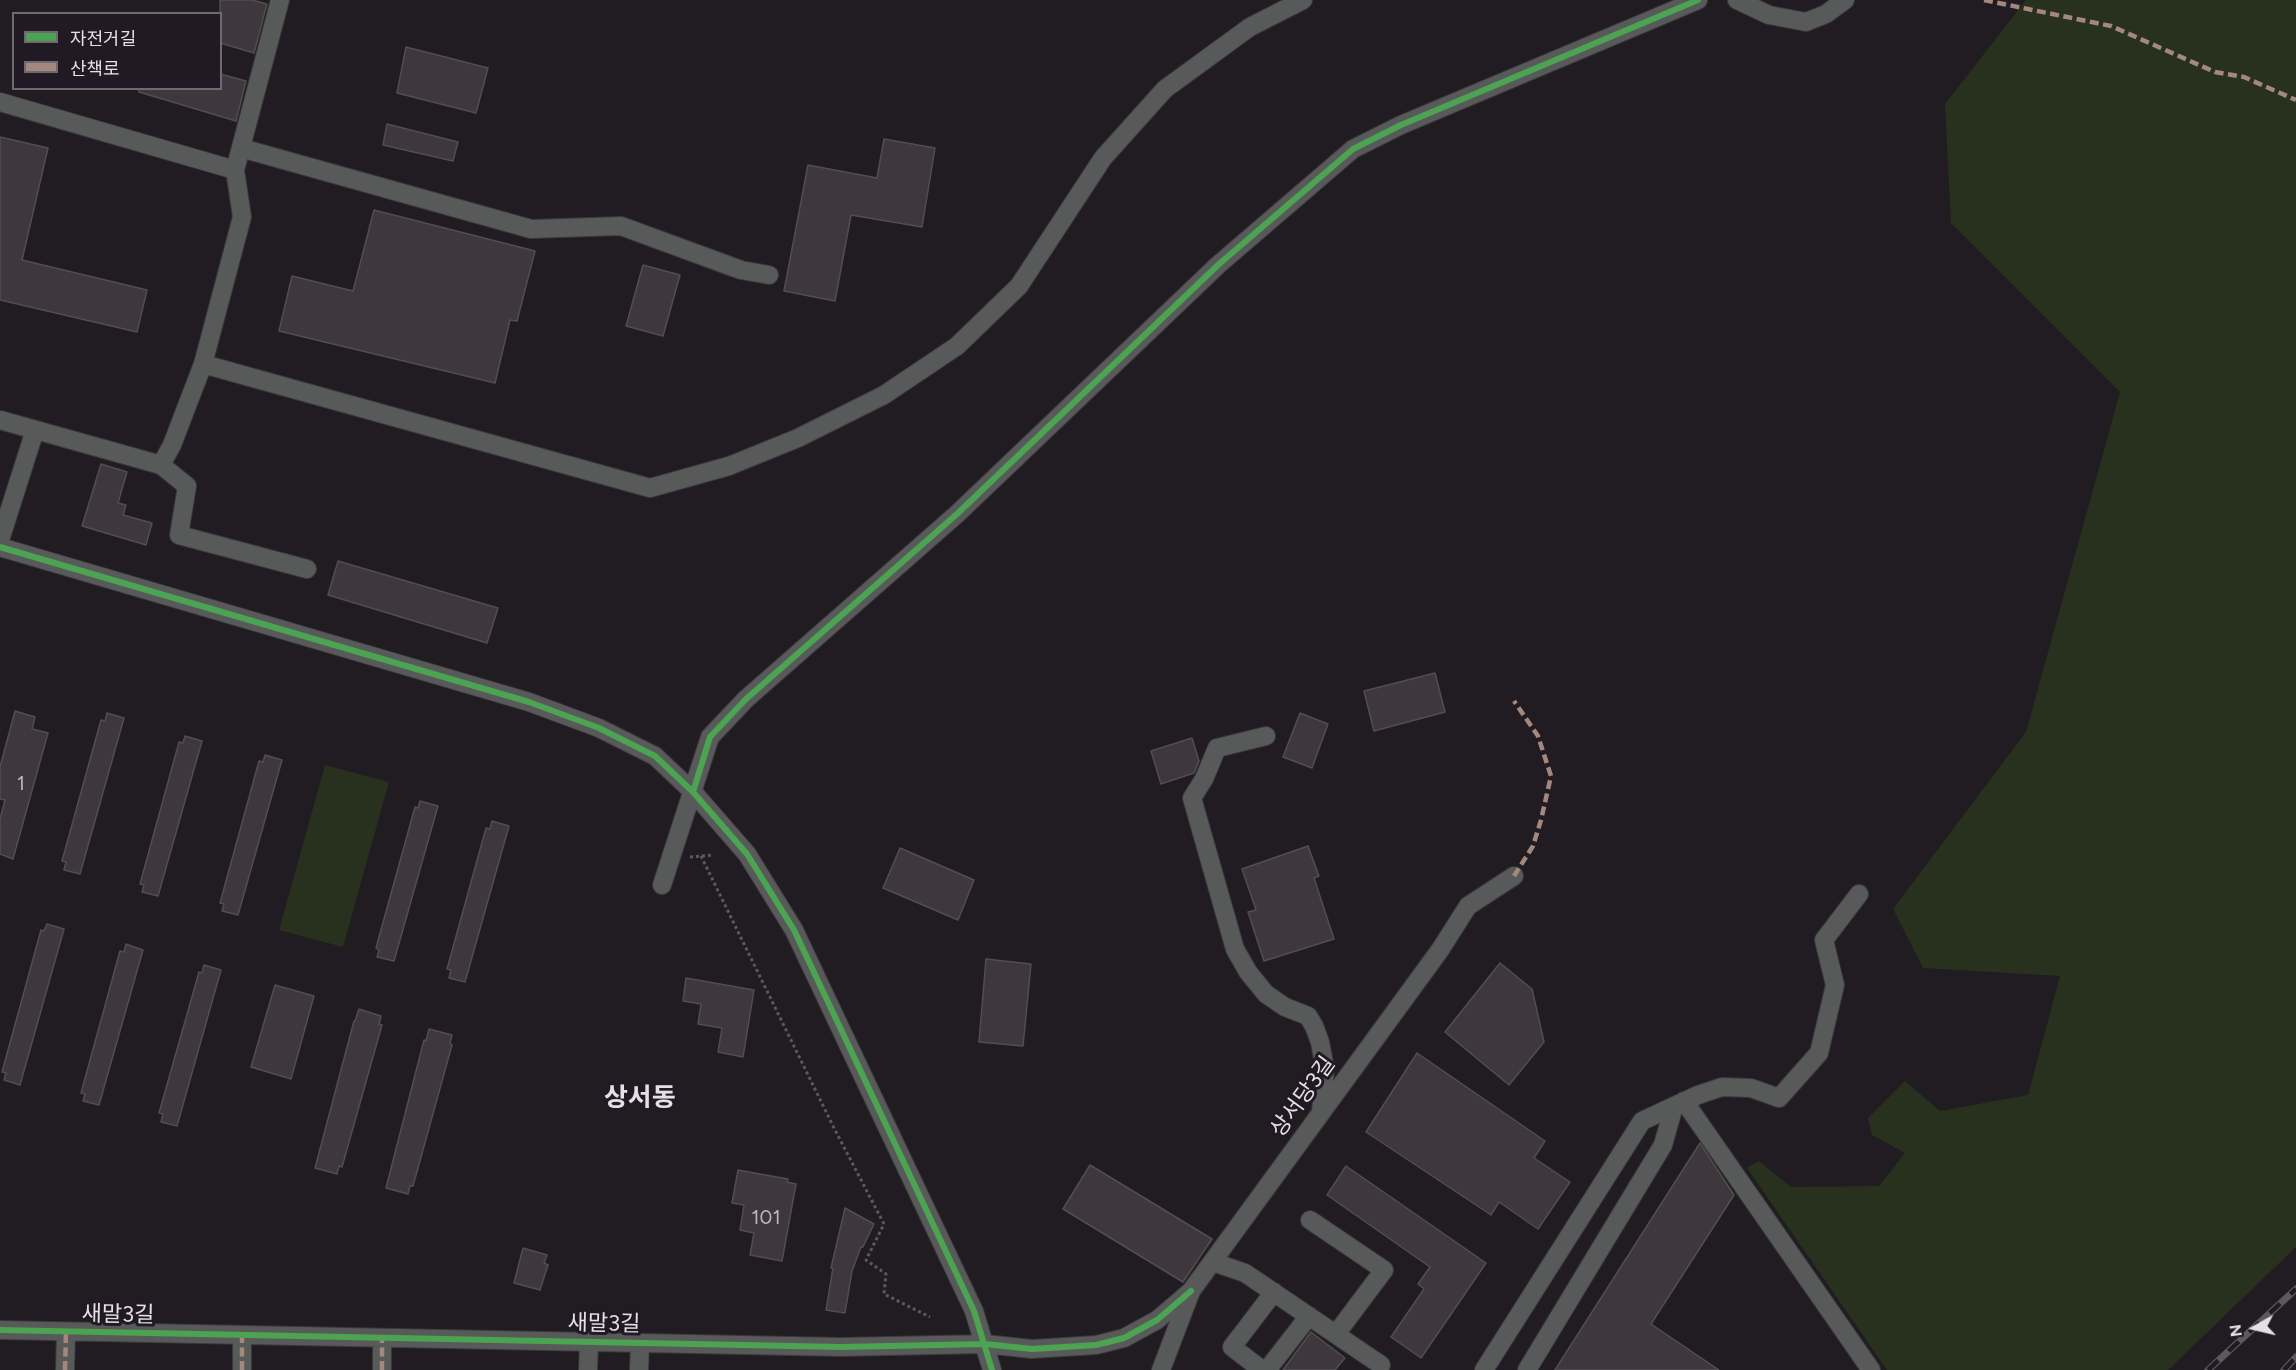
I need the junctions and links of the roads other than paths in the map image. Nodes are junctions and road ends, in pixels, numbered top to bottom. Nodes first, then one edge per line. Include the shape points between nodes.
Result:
1 (280, 0) edge
2 (1303, 0) edge
3 (1698, 0) edge
4 (1737, 0) edge
5 (1845, 0) edge
6 (0, 102) edge
7 (241, 148) junction
8 (235, 170) junction
9 (769, 275) dead end
10 (203, 364) junction
11 (0, 420) edge
12 (35, 430) junction
13 (161, 465) junction
14 (0, 540) edge
15 (0, 548) edge
16 (307, 569) dead end
17 (1266, 736) dead end
18 (693, 792) junction
19 (1514, 876) dead end
20 (662, 885) dead end
21 (1859, 894) dead end
22 (1679, 1104) junction
23 (1321, 1113) junction
24 (1310, 1220) dead end
25 (1213, 1262) junction
26 (1191, 1291) junction
27 (1274, 1292) junction
28 (1309, 1316) junction
29 (0, 1330) edge
30 (66, 1332) junction
31 (1336, 1334) junction
32 (242, 1335) junction
33 (382, 1338) junction
34 (589, 1342) junction
35 (640, 1343) junction
36 (985, 1344) junction
37 (1381, 1365) dead end
38 (65, 1370) edge
39 (242, 1370) edge
40 (382, 1370) edge
41 (588, 1370) edge
42 (639, 1370) edge
43 (992, 1370) edge
44 (1161, 1370) edge
45 (1262, 1370) edge
46 (1268, 1370) edge
47 (1484, 1370) edge
48 (1527, 1370) edge
49 (1871, 1370) edge

1 - 7 street
2 - 10 street via 1250,27 1165,89 1103,159 1019,286 957,345 884,395 798,438 729,466 650,488
3 - 18 street via 1401,125 1353,149 1218,265 957,514 746,699 710,737
4 - 5 street via 1768,15 1806,22
6 - 8 street
7 - 8 street
7 - 9 street via 531,229 621,226 741,270
8 - 10 street via 242,217
10 - 13 street
11 - 12 street
12 - 13 street
12 - 14 street
13 - 16 street via 188,486 179,535
15 - 18 street via 529,702 599,728 652,754
17 - 23 street via 1217,748 1192,798 1235,949 1266,994 1308,1016 1314,1026 1324,1070
18 - 20 street
18 - 36 street via 747,854 794,930 974,1311
19 - 23 street, 상서당3길 via 1467,906 1440,950
21 - 22 street via 1824,940 1835,985 1819,1053 1779,1098 1751,1088 1722,1087
22 - 47 street via 1642,1121
22 - 48 street via 1664,1145
22 - 49 street
23 - 25 street, 상서당3길
24 - 31 street via 1384,1270
25 - 26 street, 상서당3길
25 - 27 street via 1245,1273
26 - 36 street, 새말3길 via 1157,1320 1124,1338 1096,1345 1032,1349
26 - 44 street, 상서당3길
27 - 28 street
27 - 45 street via 1232,1347
28 - 31 street
28 - 46 street
29 - 30 street, 새말3길
30 - 32 street, 새말3길
30 - 38 street
31 - 37 street
32 - 33 street, 새말3길
32 - 39 street
33 - 34 street, 새말3길
33 - 40 street
34 - 35 street, 새말3길
34 - 41 street
35 - 36 street, 새말3길 via 841,1347
35 - 42 street
36 - 43 street

